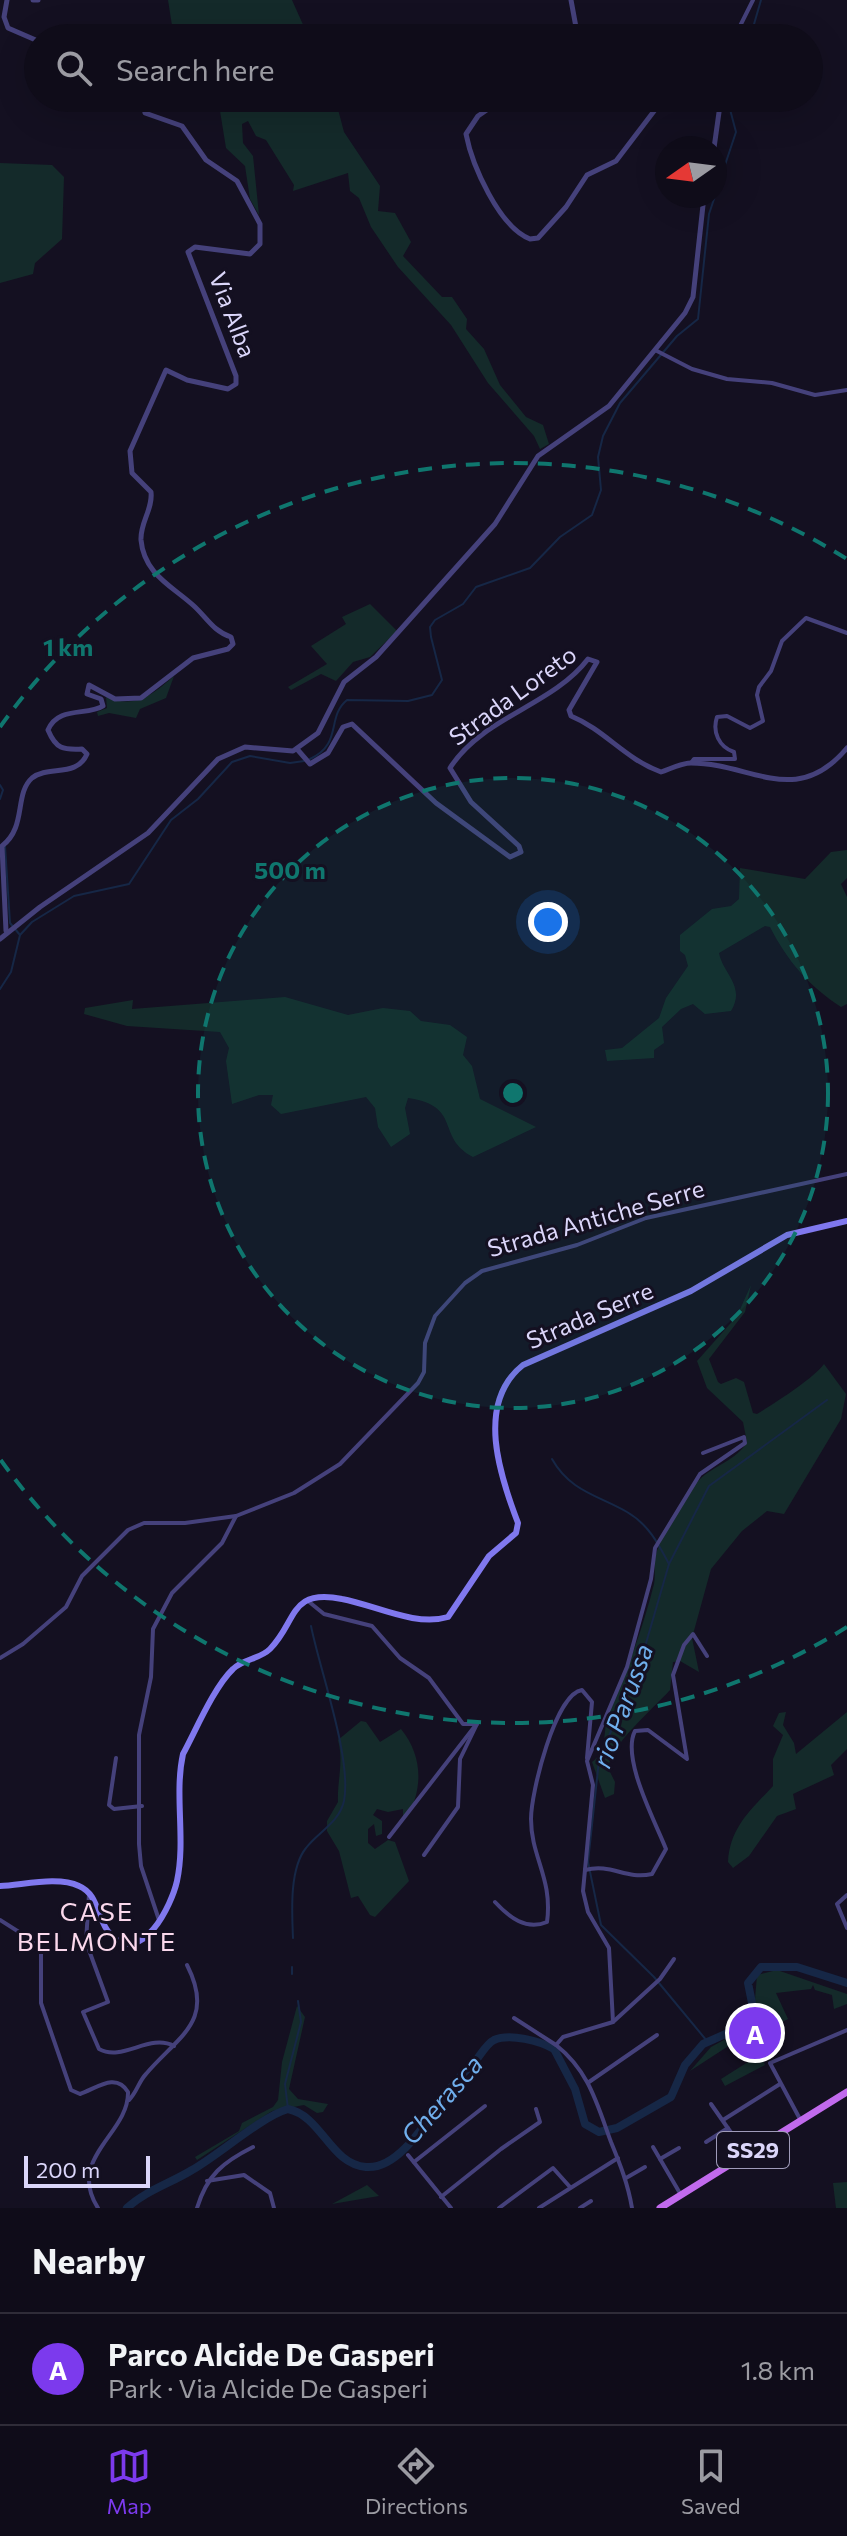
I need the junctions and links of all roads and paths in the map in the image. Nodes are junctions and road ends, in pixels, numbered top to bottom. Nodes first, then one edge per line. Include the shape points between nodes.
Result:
1 (7, 0) edge
2 (571, 0) edge
3 (753, 0) edge
4 (575, 24) edge
5 (741, 24) edge
6 (24, 35) edge
7 (145, 112) edge
8 (484, 112) edge
9 (653, 112) edge
10 (719, 112) edge
11 (716, 136) edge
12 (703, 208) edge
13 (656, 351) junction
14 (847, 390) edge
15 (847, 633) edge
16 (847, 748) edge
17 (300, 752) junction
18 (691, 763) junction
19 (10, 928) junction
20 (0, 939) edge
21 (847, 1174) edge
22 (847, 1221) edge
23 (703, 1453) dead end
24 (236, 1516) junction
25 (306, 1600) junction
26 (707, 1656) dead end
27 (0, 1658) edge
28 (477, 1724) junction
29 (116, 1758) dead end
30 (587, 1761) junction
31 (142, 1806) junction
32 (389, 1837) dead end
33 (424, 1855) dead end
34 (587, 1870) junction
35 (0, 1886) edge
36 (88, 1891) junction
37 (847, 1895) edge
38 (495, 1902) dead end
39 (0, 1920) edge
40 (159, 1920) junction
41 (847, 1928) edge
42 (674, 1959) dead end
43 (187, 1965) dead end
44 (514, 2018) dead end
45 (613, 2022) junction
46 (847, 2030) edge
47 (657, 2035) dead end
48 (556, 2045) junction
49 (174, 2046) junction
50 (589, 2082) junction
51 (780, 2084) junction
52 (847, 2092) edge
53 (128, 2101) junction
54 (711, 2104) dead end
55 (485, 2106) dead end
56 (536, 2109) dead end
57 (723, 2120) junction
58 (801, 2121) junction
59 (728, 2128) junction
60 (706, 2142) dead end
61 (253, 2147) dead end
62 (653, 2147) dead end
63 (679, 2148) dead end
64 (746, 2154) junction
65 (408, 2155) dead end
66 (618, 2158) junction
67 (660, 2159) junction
68 (414, 2162) junction
69 (645, 2167) dead end
70 (626, 2178) junction
71 (207, 2181) junction
72 (570, 2187) junction
73 (681, 2195) junction
74 (441, 2197) junction
75 (591, 2201) dead end
76 (98, 2208) edge
77 (197, 2208) edge
78 (274, 2208) edge
79 (451, 2208) edge
80 (499, 2208) edge
81 (539, 2208) edge
82 (580, 2208) edge
83 (632, 2208) edge
84 (660, 2208) edge

1 - 6 street via 8,28
2 - 4 street
3 - 5 street
7 - 19 street, Via Alba via 182,126 206,160 237,181 260,224 260,244 250,254 195,247 188,252 236,384 231,389 166,370 134,435 130,461 136,479 151,492 141,542 156,576 233,644 193,658 141,698 115,699 94,684 87,686 87,694 101,699 103,706 68,713 51,723 48,730 58,747 87,754 67,771 30,781 18,828 5,844
8 - 9 street via 466,134 491,199 530,239 538,238 558,216 587,175 616,161
10 - 11 street
12 - 13 street via 693,297
13 - 14 street via 727,379 772,383 815,395
13 - 17 street via 609,406 538,456 495,524 376,657 344,682 323,727
15 - 18 street via 806,618 782,641 759,687 763,721 750,728 727,716 717,717 719,738 735,759
16 - 18 street, Strada Loreto via 822,773 799,778
17 - 18 street, Strada Loreto via 310,764 328,753 343,727 352,724 468,829 510,857 521,852 519,846 471,802 450,768 475,741 538,703 594,659 594,669 569,710 571,716 661,772
17 - 19 street via 245,747 218,759 148,833
19 - 20 street
21 - 24 street, Strada Antiche Serre via 646,1218 577,1245 482,1271 435,1316 418,1383 340,1464 294,1493
22 - 25 main road, Strada Serre via 787,1235 691,1291 511,1374 499,1409 494,1450 518,1523 516,1533 489,1556 448,1617 425,1620 340,1598
23 - 30 street via 744,1437 737,1450 700,1474 658,1544 627,1667
24 - 27 street, Strada Antiche Serre via 136,1525 82,1576 66,1607
24 - 31 street via 222,1543 178,1586 156,1620 139,1735
25 - 28 street via 324,1614 372,1626 400,1658 429,1678 463,1724
25 - 40 main road via 267,1652 233,1669 183,1754 182,1855 174,1894
26 - 34 street via 693,1634 674,1669 687,1759 648,1730 635,1731 630,1739 635,1772 666,1849 652,1874 627,1876 609,1867
28 - 32 street
28 - 33 street via 460,1759 458,1807
29 - 31 street via 109,1805
30 - 34 street via 593,1785
30 - 38 street via 592,1702 582,1690 566,1699 559,1714 538,1773 531,1818 549,1890 547,1922 521,1923
31 - 40 street via 141,1866
34 - 45 street via 585,1902 609,1948
35 - 36 main road via 66,1883
36 - 40 main road via 118,1940 143,1940
36 - 49 street via 86,1942 108,2001 83,2012 97,2047 105,2053 156,2041
37 - 41 street via 837,1904
39 - 53 street via 30,1939 41,1953 41,2003 71,2090 80,2094 119,2082
42 - 45 street
43 - 49 street via 197,2010 192,2026
44 - 48 street
45 - 48 street via 563,2037
46 - 51 street via 770,2063
47 - 50 street
48 - 50 street
49 - 53 street via 145,2074
50 - 66 street
51 - 57 street
51 - 58 street
52 - 58 main road, SS29
53 - 76 street via 92,2165 90,2185
54 - 57 street
55 - 68 street
56 - 74 street via 540,2122
57 - 59 street
58 - 64 main road, SS29
59 - 60 street
59 - 64 street
61 - 71 street via 226,2161
62 - 67 street
63 - 67 street
64 - 73 main road, SS29
65 - 68 street
66 - 70 street
66 - 72 street
67 - 73 street
68 - 74 street
69 - 70 street
70 - 83 street
71 - 77 street
71 - 78 street via 244,2175 270,2193
72 - 80 street via 553,2168
72 - 81 street
73 - 84 main road, SS29
74 - 79 street
75 - 82 street

